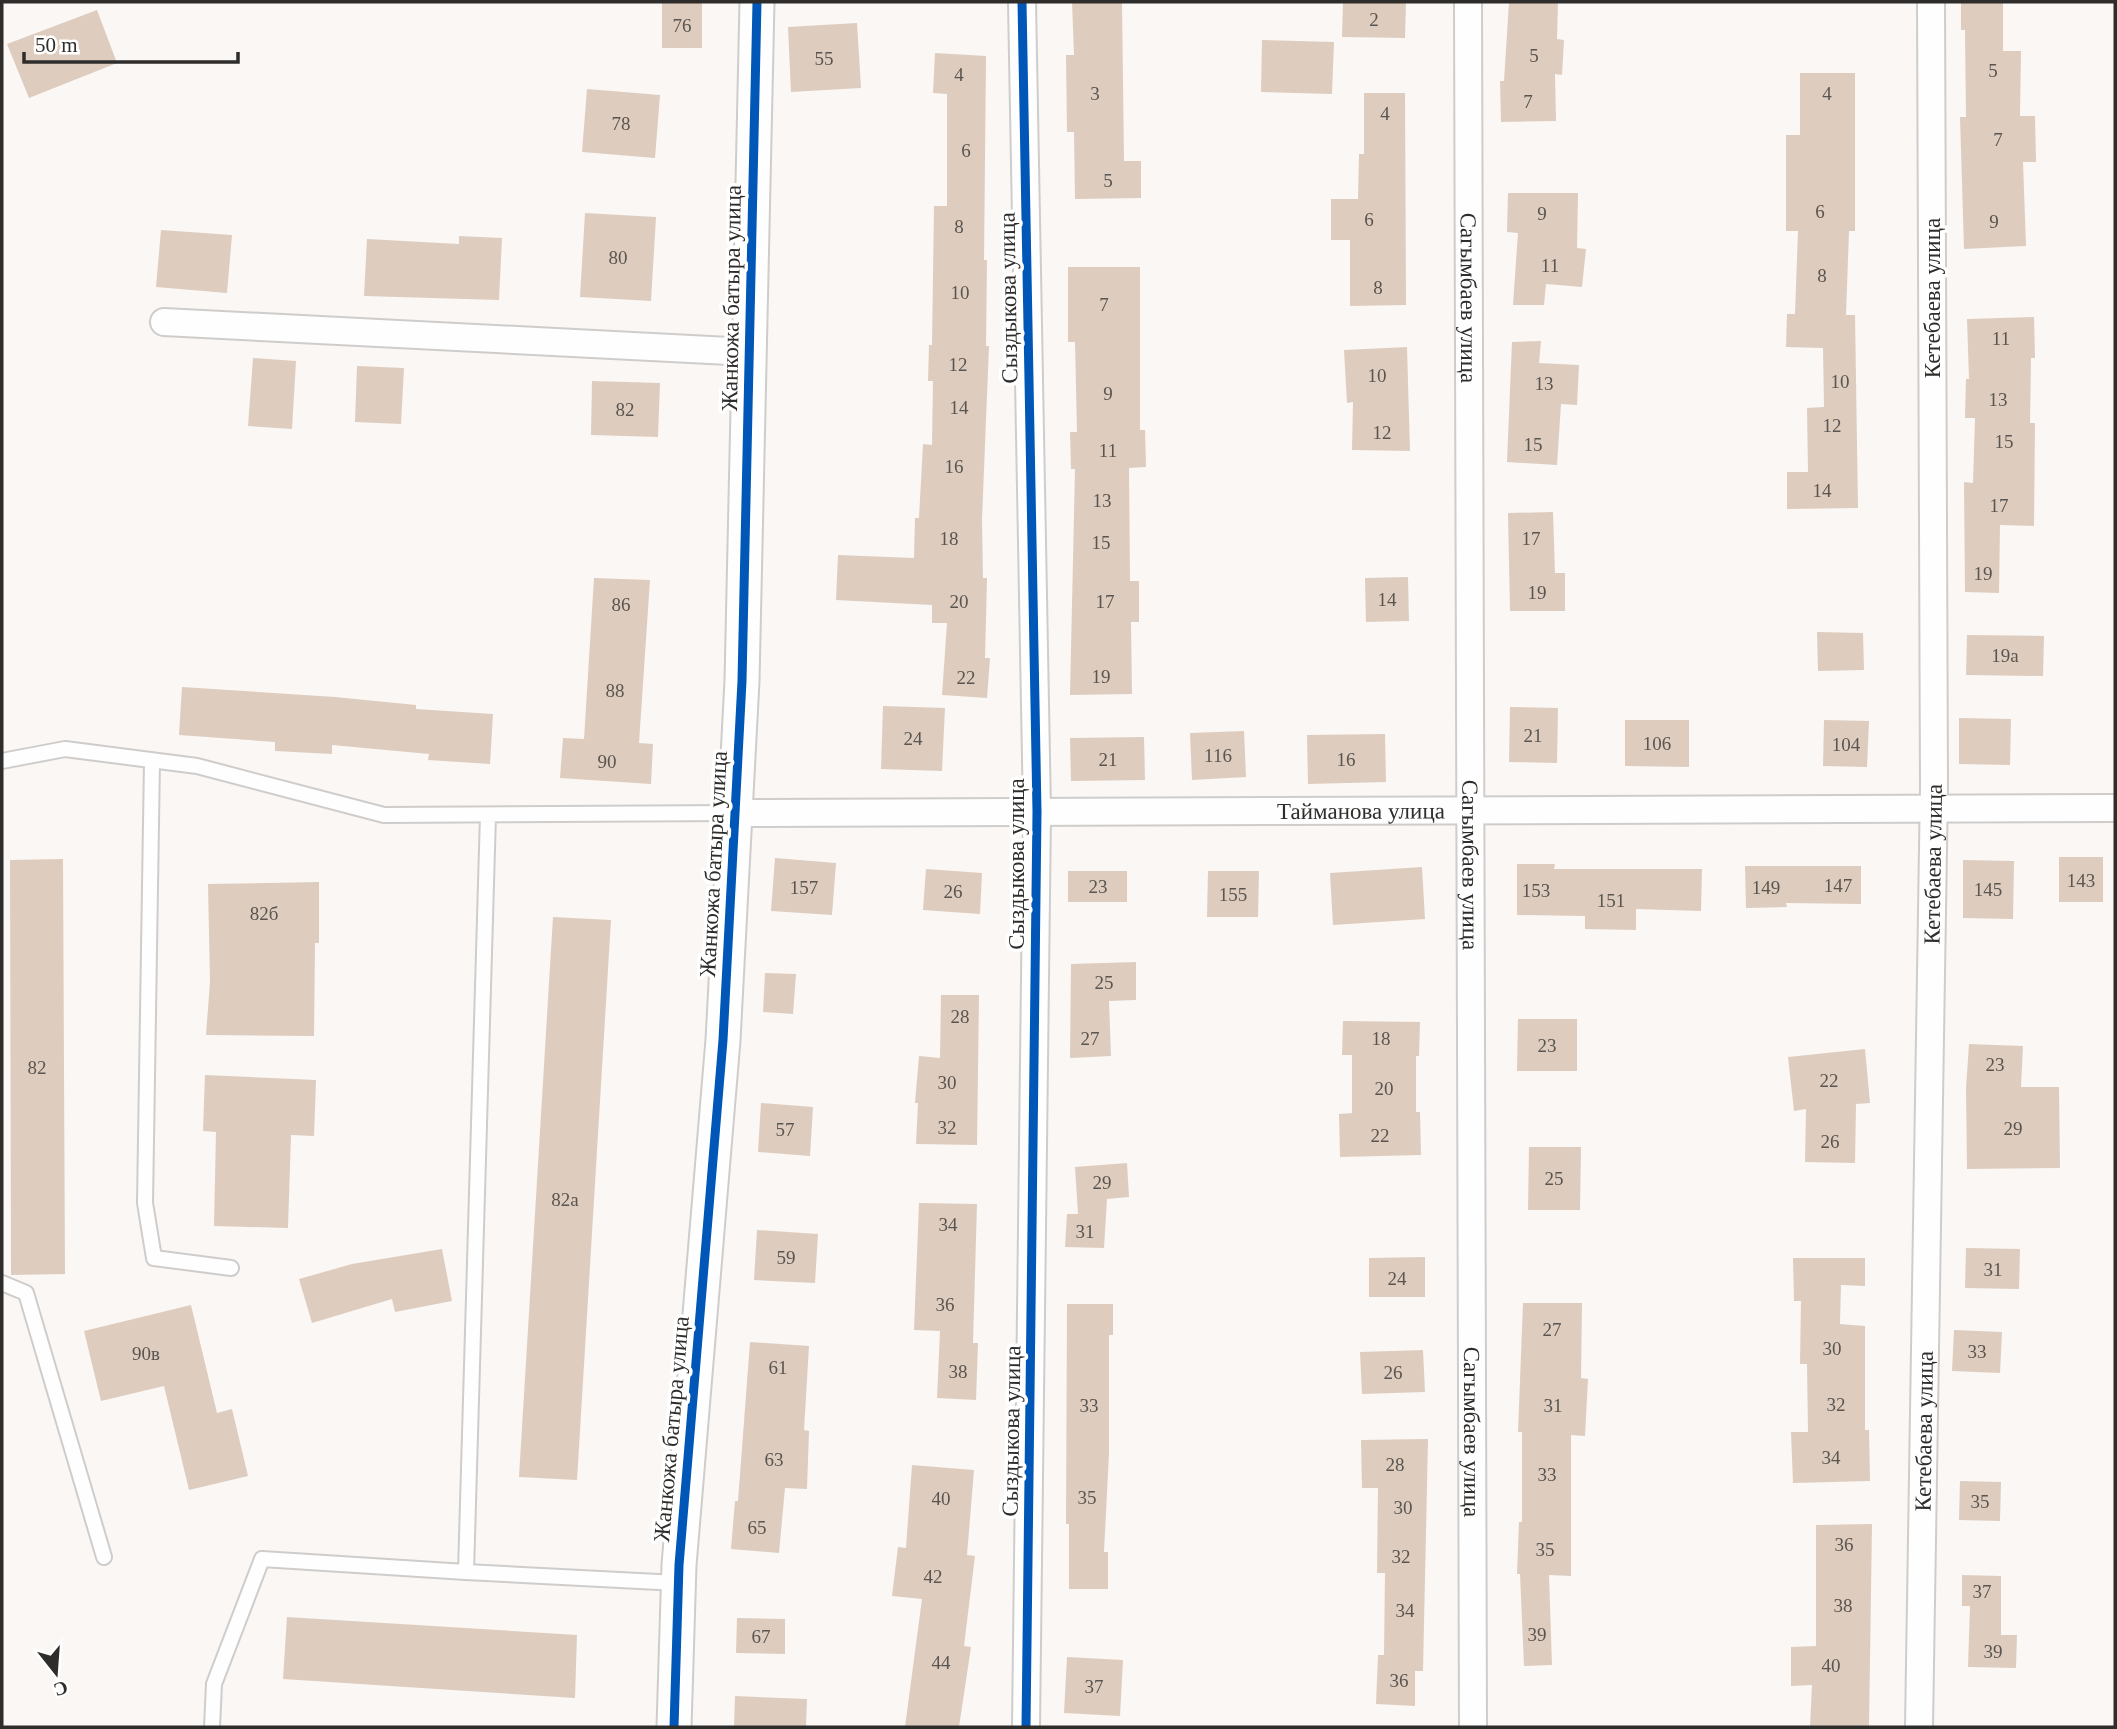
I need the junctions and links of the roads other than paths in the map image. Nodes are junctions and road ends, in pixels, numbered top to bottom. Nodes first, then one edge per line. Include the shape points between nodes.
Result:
1 (757, 2) edge
2 (1022, 2) edge
3 (1468, 2) edge
4 (1931, 2) edge
5 (164, 322) dead end
6 (749, 352) junction
7 (2, 761) edge
8 (152, 761) junction
9 (1934, 808) junction
10 (2115, 808) edge
11 (1473, 810) junction
12 (1037, 812) junction
13 (735, 813) junction
14 (488, 815) junction
15 (231, 1268) dead end
16 (2, 1283) edge
17 (104, 1557) dead end
18 (466, 1572) junction
19 (678, 1583) junction
20 (212, 1727) edge
21 (674, 1727) edge
22 (1027, 1727) edge
23 (1473, 1727) edge
24 (1919, 1727) edge

1 - 6 street, Жанкожа батыра улица
2 - 12 street, Сыздыкова улица
3 - 11 street, Сагымбаев улица
4 - 9 street, Кетебаева улица
5 - 6 street
6 - 13 street, Жанкожа батыра улица
7 - 8 lane via 65,748
8 - 14 lane via 197,766 384,815
8 - 15 lane via 145,1203 155,1258
9 - 10 street, Тайманова улица
9 - 11 street, Тайманова улица
9 - 24 street, Кетебаева улица
11 - 12 street, Тайманова улица
11 - 23 street, Сагымбаев улица
12 - 13 street, Тайманова улица
12 - 22 street, Сыздыкова улица
13 - 14 lane
13 - 19 street, Жанкожа батыра улица via 723,1040
14 - 18 lane
16 - 17 lane via 26,1293
18 - 19 lane
18 - 20 lane via 262,1559 214,1684
19 - 21 street, Жанкожа батыра улица

